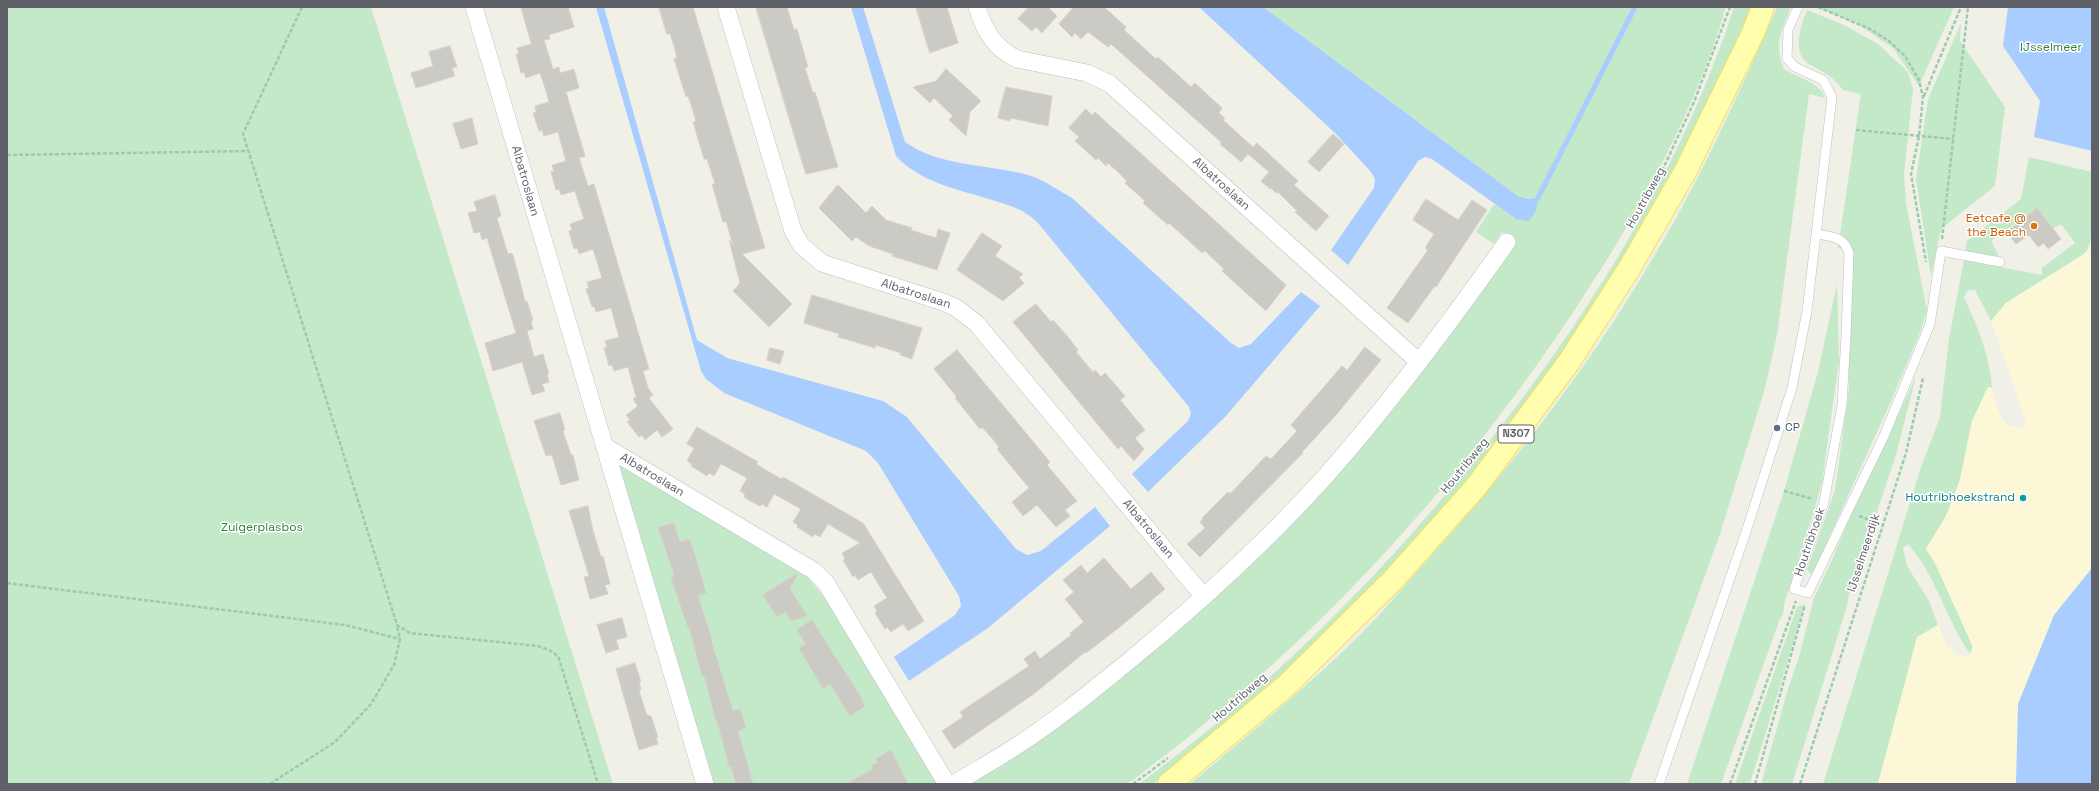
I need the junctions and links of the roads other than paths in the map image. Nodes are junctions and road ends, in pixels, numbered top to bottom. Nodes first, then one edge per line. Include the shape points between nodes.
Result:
1 (474, 7) edge
2 (726, 7) edge
3 (977, 7) edge
4 (1763, 7) edge
5 (1798, 7) edge
6 (1816, 234) junction
7 (1507, 242) dead end
8 (2000, 262) dead end
9 (1419, 362) junction
10 (604, 446) junction
11 (1204, 597) junction
12 (705, 784) edge
13 (947, 784) edge
14 (954, 784) edge
15 (1169, 784) edge
16 (1658, 784) edge

1 - 10 street, Albatroslaan
2 - 11 street, Albatroslaan via 793,231 801,245 822,263 943,302 955,307 976,323
3 - 9 street, Albatroslaan via 988,36 1006,54 1017,59 1087,73 1110,84
4 - 15 main road, Houtribweg / N307 via 1754,33 1685,172 1629,269 1569,362 1476,487 1392,581 1287,685
5 - 6 lane via 1788,30 1787,58 1795,67 1823,80 1832,97
6 - 8 lane, Houtribhoek via 1841,239 1849,253 1842,405 1824,502 1794,589 1804,592 1884,436 1930,324 1941,251
6 - 16 lane via 1807,311 1792,388 1746,532
7 - 9 street
9 - 11 street via 1321,481
10 - 12 street, Albatroslaan
10 - 13 street, Albatroslaan via 814,571 826,583
11 - 14 street via 1090,693 1019,744

